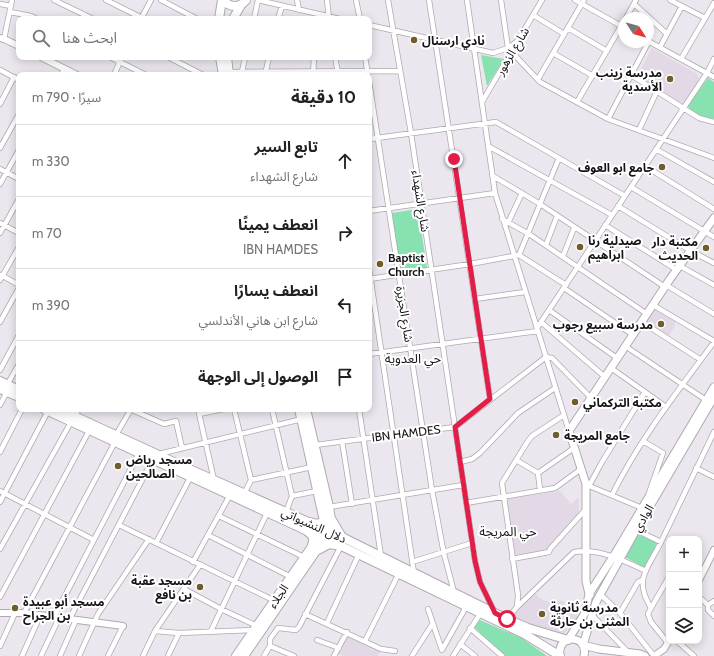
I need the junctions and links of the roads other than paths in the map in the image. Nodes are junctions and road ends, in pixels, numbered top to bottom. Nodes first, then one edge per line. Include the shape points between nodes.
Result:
1 (12, 0) edge
2 (54, 0) edge
3 (106, 0) edge
4 (151, 0) edge
5 (161, 0) edge
6 (223, 0) edge
7 (258, 0) edge
8 (297, 0) edge
9 (326, 0) edge
10 (356, 0) edge
11 (388, 0) edge
12 (429, 0) edge
13 (467, 0) edge
14 (501, 0) edge
15 (542, 0) edge
16 (575, 0) edge
17 (670, 0) edge
18 (714, 1) edge
19 (244, 2) edge
20 (583, 2) edge
21 (635, 2) edge
22 (0, 4) edge
23 (11, 6) junction
24 (282, 6) junction
25 (682, 6) junction
26 (299, 10) junction
27 (10, 12) junction
28 (629, 12) edge
29 (533, 15) junction
30 (31, 16) edge
31 (87, 16) edge
32 (136, 16) edge
33 (143, 16) edge
34 (191, 16) edge
35 (220, 16) edge
36 (235, 16) edge
37 (255, 16) edge
38 (279, 16) edge
39 (315, 16) edge
40 (329, 16) edge
41 (359, 16) edge
42 (705, 18) junction
43 (618, 22) edge
44 (372, 26) edge
45 (568, 28) junction
46 (393, 30) junction
47 (618, 33) edge
48 (564, 34) junction
49 (667, 34) junction
50 (2, 38) edge
51 (435, 39) junction
52 (654, 44) edge
53 (16, 45) edge
54 (660, 47) junction
55 (644, 48) edge
56 (474, 49) junction
57 (510, 49) junction
58 (607, 51) junction
59 (553, 53) junction
60 (681, 59) junction
61 (714, 59) edge
62 (47, 60) edge
63 (121, 60) edge
64 (174, 60) edge
65 (221, 60) edge
66 (227, 60) edge
67 (244, 60) edge
68 (268, 60) edge
69 (314, 60) edge
70 (336, 60) edge
71 (366, 60) edge
72 (64, 68) junction
73 (0, 70) edge
74 (400, 71) junction
75 (62, 72) edge
76 (71, 72) edge
77 (115, 72) edge
78 (141, 72) edge
79 (197, 72) edge
80 (226, 72) edge
81 (227, 72) edge
82 (242, 72) edge
83 (265, 72) edge
84 (313, 72) edge
85 (338, 72) edge
86 (368, 72) edge
87 (707, 73) junction
88 (372, 74) edge
89 (631, 75) junction
90 (592, 76) junction
91 (714, 77) edge
92 (16, 78) edge
93 (538, 79) junction
94 (16, 80) edge
95 (657, 91) junction
96 (372, 100) edge
97 (482, 102) junction
98 (577, 102) junction
99 (0, 104) edge
100 (684, 108) junction
101 (16, 119) edge
102 (608, 119) junction
103 (714, 122) edge
104 (485, 123) junction
105 (449, 128) junction
106 (639, 130) junction
107 (410, 133) junction
108 (378, 138) junction
109 (372, 139) edge
110 (663, 139) junction
111 (488, 146) junction
112 (0, 148) edge
113 (656, 149) junction
114 (16, 155) edge
115 (559, 158) junction
116 (714, 158) edge
117 (645, 166) junction
118 (0, 169) edge
119 (6, 172) junction
120 (493, 176) junction
121 (16, 177) edge
122 (550, 180) junction
123 (714, 182) edge
124 (0, 184) edge
125 (631, 187) junction
126 (495, 193) junction
127 (522, 193) junction
128 (625, 196) junction
129 (460, 198) junction
130 (16, 203) edge
131 (421, 204) junction
132 (540, 204) junction
133 (618, 206) junction
134 (388, 209) junction
135 (714, 209) edge
136 (372, 212) edge
137 (612, 215) junction
138 (557, 216) junction
139 (714, 218) edge
140 (502, 219) junction
141 (508, 223) junction
142 (2, 224) edge
143 (606, 225) junction
144 (574, 228) junction
145 (16, 231) edge
146 (704, 231) junction
147 (0, 233) edge
148 (528, 234) junction
149 (714, 237) edge
150 (595, 241) junction
151 (546, 245) junction
152 (691, 251) junction
153 (16, 252) edge
154 (517, 256) junction
155 (563, 256) junction
156 (714, 263) edge
157 (470, 264) junction
158 (578, 266) junction
159 (679, 268) junction
160 (431, 269) junction
161 (398, 275) junction
162 (1, 277) edge
163 (372, 279) edge
164 (16, 284) edge
165 (714, 285) edge
166 (565, 286) junction
167 (666, 286) junction
168 (372, 292) edge
169 (526, 292) junction
170 (16, 293) edge
171 (475, 299) junction
172 (653, 304) junction
173 (549, 310) junction
174 (647, 314) junction
175 (714, 314) edge
176 (0, 322) edge
177 (541, 322) junction
178 (642, 322) junction
179 (537, 330) junction
180 (633, 336) junction
181 (481, 338) junction
182 (16, 341) edge
183 (714, 342) edge
184 (442, 344) junction
185 (625, 346) junction
186 (410, 348) junction
187 (381, 352) junction
188 (372, 354) edge
189 (546, 357) junction
190 (617, 358) junction
191 (701, 360) junction
192 (611, 368) junction
193 (16, 369) edge
194 (0, 370) edge
195 (605, 377) junction
196 (683, 384) junction
197 (4, 387) edge
198 (714, 387) edge
199 (555, 388) junction
200 (16, 389) edge
201 (645, 392) junction
202 (16, 395) edge
203 (714, 397) edge
204 (591, 398) junction
205 (490, 399) junction
206 (706, 400) junction
207 (0, 405) edge
208 (666, 407) junction
209 (20, 412) edge
210 (45, 412) edge
211 (56, 412) edge
212 (129, 412) edge
213 (137, 412) edge
214 (198, 412) edge
215 (235, 412) edge
216 (273, 412) edge
217 (300, 412) edge
218 (307, 412) edge
219 (360, 412) edge
220 (564, 415) junction
221 (75, 416) edge
222 (302, 419) junction
223 (276, 426) junction
224 (455, 427) junction
225 (569, 430) junction
226 (89, 431) junction
227 (423, 431) junction
228 (714, 432) edge
229 (240, 434) junction
230 (394, 435) junction
231 (364, 438) junction
232 (116, 439) junction
233 (342, 441) junction
234 (644, 441) junction
235 (206, 443) junction
236 (315, 444) junction
237 (182, 448) junction
238 (574, 448) junction
239 (0, 452) edge
240 (139, 453) junction
241 (155, 457) junction
242 (516, 460) junction
243 (460, 462) junction
244 (312, 466) junction
245 (696, 468) junction
246 (581, 470) junction
247 (287, 473) junction
248 (538, 473) junction
249 (191, 476) junction
250 (714, 477) edge
251 (214, 480) junction
252 (251, 480) junction
253 (463, 485) junction
254 (587, 485) junction
255 (432, 490) junction
256 (540, 490) junction
257 (317, 491) junction
258 (2, 492) edge
259 (244, 494) junction
260 (403, 495) junction
261 (612, 495) junction
262 (230, 496) junction
263 (292, 496) junction
264 (503, 496) junction
265 (372, 500) junction
266 (647, 500) junction
267 (0, 502) edge
268 (466, 503) junction
269 (25, 504) junction
270 (352, 504) junction
271 (329, 507) junction
272 (642, 508) junction
273 (585, 510) junction
274 (286, 512) junction
275 (267, 513) junction
276 (45, 514) junction
277 (219, 516) junction
278 (119, 525) junction
279 (70, 527) junction
280 (307, 527) junction
281 (325, 529) junction
282 (636, 530) junction
283 (257, 534) junction
284 (208, 535) junction
285 (149, 539) junction
286 (94, 540) junction
287 (342, 542) junction
288 (661, 542) junction
289 (156, 543) junction
290 (472, 543) junction
291 (0, 549) edge
292 (585, 550) junction
293 (714, 550) edge
294 (313, 551) junction
295 (444, 552) junction
296 (359, 554) junction
297 (246, 555) junction
298 (381, 556) junction
299 (304, 557) junction
300 (616, 558) junction
301 (712, 558) edge
302 (512, 559) junction
303 (193, 562) junction
304 (412, 562) junction
305 (200, 565) junction
306 (646, 571) junction
307 (399, 573) junction
308 (414, 573) junction
309 (702, 575) edge
310 (291, 577) junction
311 (642, 580) junction
312 (234, 581) junction
313 (666, 581) edge
314 (184, 589) junction
315 (454, 594) junction
316 (589, 594) junction
317 (600, 594) junction
318 (0, 597) edge
319 (702, 600) edge
320 (275, 601) junction
321 (714, 601) edge
322 (596, 602) junction
323 (708, 605) junction
324 (466, 607) junction
325 (517, 607) junction
326 (651, 608) junction
327 (221, 609) junction
328 (428, 610) dead end
329 (0, 613) edge
330 (15, 613) junction
331 (495, 613) junction
332 (620, 613) junction
333 (24, 614) junction
334 (305, 614) junction
335 (480, 614) junction
336 (592, 615) junction
337 (40, 616) junction
338 (714, 616) edge
339 (56, 618) junction
340 (507, 619) junction
341 (73, 620) junction
342 (94, 622) junction
343 (327, 623) junction
344 (433, 623) junction
345 (123, 626) joint
346 (256, 628) junction
347 (470, 628) junction
348 (155, 631) junction
349 (211, 631) junction
350 (347, 632) junction
351 (179, 633) junction
352 (666, 639) edge
353 (317, 640) dead end
354 (568, 640) junction
355 (365, 641) junction
356 (460, 644) junction
357 (668, 644) edge
358 (680, 644) edge
359 (583, 645) junction
360 (0, 646) edge
361 (270, 646) junction
362 (339, 648) junction
363 (442, 650) junction
364 (395, 651) dead end
365 (628, 652) junction
366 (337, 655) edge
367 (22, 656) edge
368 (41, 656) edge
369 (60, 656) edge
370 (78, 656) edge
371 (108, 656) edge
372 (143, 656) edge
373 (168, 656) edge
374 (236, 656) edge
375 (244, 656) edge
376 (264, 656) edge
377 (294, 656) edge
378 (412, 656) edge
379 (438, 656) edge
380 (453, 656) edge
381 (475, 656) edge
382 (502, 656) edge
383 (560, 656) edge
384 (584, 656) edge
385 (645, 656) edge
386 (654, 656) edge
387 (694, 656) edge

1 - 23 street
2 - 31 street
3 - 32 street
4 - 33 street
5 - 34 street
6 - 19 main road via 231,6
6 - 35 main road
7 - 24 street
7 - 37 street
8 - 26 street
9 - 40 street
10 - 41 street
11 - 46 street, شارع الشهداء
12 - 51 street
13 - 56 street
14 - 57 street
15 - 29 street, شارع الزهور
16 - 20 street
17 - 25 street
18 - 42 street
19 - 36 main road
20 - 43 street
20 - 45 street
21 - 28 street
21 - 49 street
22 - 23 street
23 - 27 street
24 - 26 street
24 - 38 street
25 - 42 street
25 - 49 street
26 - 39 street
27 - 30 street
27 - 50 street
29 - 48 street
29 - 57 street, شارع الزهور via 519,40
42 - 60 street
44 - 46 street
45 - 48 street
45 - 58 street
46 - 51 street
46 - 74 street, شارع الشهداء
47 - 58 street
48 - 59 street
49 - 54 street
50 - 53 street
51 - 56 street
51 - 105 street
52 - 54 street
54 - 60 street
55 - 89 street
56 - 57 street via 493,53
56 - 97 street
57 - 93 street
57 - 97 street, شارع الزهور
58 - 90 street
59 - 90 street
59 - 93 street
60 - 87 street
61 - 87 street
62 - 72 street
63 - 77 street
63 - 78 street
64 - 79 street
65 - 80 main road
66 - 81 main road
67 - 82 street
68 - 83 street
69 - 84 street
70 - 85 street
71 - 86 street
72 - 75 street
72 - 76 street
73 - 92 street
74 - 88 street
74 - 107 street, شارع الشهداء
87 - 91 street
87 - 100 street
89 - 95 street
89 - 102 street
90 - 98 street
93 - 98 street
94 - 99 street
95 - 100 street
95 - 106 street
96 - 108 street, شارع الجزيرة
97 - 104 street
98 - 102 street
100 - 103 street via 699,118
100 - 110 street
101 - 112 street
102 - 106 street
104 - 105 street
104 - 111 street
104 - 115 street via 496,122
105 - 107 street
105 - 129 street
106 - 110 street
107 - 108 street
107 - 131 street, شارع الشهداء
108 - 109 street
108 - 134 street, شارع الجزيرة
110 - 113 street
110 - 116 street
111 - 120 street
111 - 122 street
113 - 117 street
113 - 123 street
114 - 119 street
115 - 122 street
115 - 128 street
117 - 125 street
117 - 135 street
118 - 119 street
119 - 121 street
119 - 124 street
120 - 126 street
120 - 127 street
122 - 132 street
122 - 137 street
125 - 128 street
125 - 146 street
126 - 129 street
126 - 140 street
127 - 132 street
127 - 141 street
128 - 133 street
129 - 131 street
129 - 157 street
130 - 142 street
131 - 134 street
131 - 160 street, شارع الشهداء
132 - 138 street
132 - 148 street
133 - 137 street
133 - 152 street
134 - 136 street
134 - 161 street, شارع الجزيرة
137 - 143 street
138 - 144 street
138 - 151 street
139 - 146 main road
140 - 141 street
140 - 154 street
141 - 148 street
142 - 145 street
142 - 147 street
143 - 150 street
143 - 159 street
144 - 150 street
144 - 155 street
146 - 149 street
146 - 152 main road
148 - 151 street
148 - 154 street
150 - 158 street
150 - 167 street
151 - 155 street
152 - 156 street
152 - 159 main road
153 - 162 street
154 - 157 street
154 - 166 street
154 - 169 street
155 - 158 street
157 - 160 street
157 - 171 street
158 - 166 street
158 - 174 street
159 - 165 street
159 - 167 main road
160 - 161 street
160 - 184 street, شارع الشهداء
161 - 163 street
161 - 186 street, شارع الجزيرة
162 - 164 street
166 - 173 street
166 - 180 street
167 - 172 main road
167 - 175 street
168 - 187 street
169 - 171 street
169 - 179 street
170 - 176 street
171 - 181 street
172 - 174 main road
172 - 183 street
173 - 177 street
173 - 190 street
174 - 178 main road
177 - 179 street
177 - 195 street
178 - 180 main road
178 - 191 street
179 - 181 street
179 - 189 street
180 - 185 main road
181 - 184 street
181 - 205 street
182 - 194 street
183 - 191 street
184 - 186 street
184 - 224 street, شارع الشهداء
185 - 190 main road
185 - 196 street
186 - 187 street
186 - 227 street, شارع الجزيرة
187 - 188 street
187 - 230 street
189 - 199 street
189 - 204 street via 552,358
189 - 205 street, IBN HAMDES
190 - 192 main road
191 - 196 street
192 - 195 main road
192 - 201 street
193 - 197 street
195 - 204 main road
196 - 206 street
196 - 208 street
197 - 200 main road
197 - 202 main road
197 - 207 street
198 - 206 main road, الوادي
199 - 220 street
199 - 243 street via 518,412 480,453 472,459
201 - 208 street
201 - 254 street
203 - 282 main road, الوادي
204 - 225 main road
205 - 224 street, IBN HAMDES
206 - 266 main road, الوادي
208 - 234 street
209 - 239 street
210 - 258 street
211 - 221 main road, دلال النشيواتي
212 - 232 street
213 - 237 street via 164,424 176,421
214 - 235 street
215 - 229 street
216 - 223 street
217 - 222 main road
218 - 236 main road
219 - 231 street
220 - 225 street
220 - 242 street via 532,436
221 - 226 main road, دلال النشيواتي
221 - 232 main road, دلال النشيواتي
221 - 269 street
222 - 223 street
222 - 244 main road
223 - 229 street
223 - 247 street
224 - 227 street, IBN HAMDES
224 - 243 street, شارع الشهداء
225 - 238 main road
226 - 232 main road, دلال النشيواتي
226 - 276 street
227 - 230 street, IBN HAMDES
227 - 255 street, شارع الجزيرة
228 - 245 street
229 - 235 street
229 - 252 street
230 - 231 street, IBN HAMDES
230 - 260 street
231 - 233 street, IBN HAMDES
231 - 265 street
232 - 240 main road, دلال النشيواتي
232 - 241 main road, دلال النشيواتي
232 - 279 street
233 - 236 street, IBN HAMDES
233 - 270 street
234 - 261 street
234 - 266 street via 663,453
235 - 237 street
235 - 251 street
236 - 271 main road
237 - 241 street
238 - 246 main road
238 - 248 street
240 - 241 main road, دلال النشيواتي
240 - 286 street
241 - 249 main road, دلال النشيواتي
241 - 251 main road, دلال النشيواتي
241 - 278 street
242 - 248 street
242 - 264 street via 502,483
243 - 253 street, شارع الشهداء
244 - 247 street
244 - 257 main road
245 - 250 street
245 - 288 street
246 - 254 main road
246 - 256 street via 556,488
247 - 252 street
247 - 263 street
248 - 256 street
249 - 262 main road, دلال النشيواتي
249 - 289 street
251 - 259 main road, دلال النشيواتي
252 - 259 street
253 - 255 street
253 - 268 street, شارع الشهداء
254 - 261 street
254 - 273 main road
255 - 260 street
255 - 295 street, شارع الجزيرة
256 - 264 street
257 - 263 street
257 - 281 main road
258 - 267 street
258 - 269 street
259 - 274 main road, دلال النشيواتي
260 - 265 street
260 - 304 street
261 - 272 street
262 - 275 main road, دلال النشيواتي
262 - 277 street
263 - 274 street
264 - 268 street
264 - 302 street
265 - 270 street
265 - 298 street
266 - 272 main road, الوادي
268 - 290 street, شارع الشهداء
269 - 276 street
269 - 291 street
270 - 271 street
271 - 281 main road
272 - 300 main road, الوادي
273 - 292 main road
273 - 302 street via 549,552
274 - 280 main road, دلال النشيواتي
275 - 280 main road, دلال النشيواتي
275 - 283 street
276 - 279 street
276 - 318 street
277 - 283 street
277 - 284 street
278 - 285 street
278 - 341 street
279 - 286 street
279 - 333 street
280 - 281 main road, دلال النشيواتي
280 - 281 main road via 318,524
280 - 294 main road via 313,538
281 - 287 main road
281 - 287 main road, دلال النشيواتي
281 - 294 main road, الجلاء
282 - 288 street
282 - 300 main road, الوادي
283 - 297 street
283 - 299 street
284 - 297 street
284 - 303 street
285 - 289 street
285 - 342 street
286 - 339 street
287 - 294 main road
287 - 296 main road
287 - 298 main road, دلال النشيواتي
287 - 334 street
288 - 306 street
289 - 303 street
290 - 295 street
290 - 331 street, شارع الشهداء via 480,582
292 - 300 street
292 - 316 main road
292 - 325 street via 574,552
293 - 301 street
294 - 299 main road, الجلاء
294 - 375 main road, الجلاء
295 - 304 street
295 - 315 street, شارع الجزيرة
296 - 307 main road
296 - 343 street
297 - 310 street
297 - 312 street
298 - 308 main road, دلال النشيواتي
299 - 310 main road, الجلاء
300 - 306 street
300 - 316 main road, الوادي
300 - 317 main road, الوادي
301 - 309 street
302 - 325 street via 518,595
303 - 305 street
304 - 308 street
305 - 312 street
305 - 314 street
306 - 311 street
307 - 324 main road
307 - 355 street
308 - 315 main road, دلال النشيواتي
310 - 320 main road, الجلاء
311 - 326 street via 643,591
311 - 332 street via 638,582
312 - 320 street
312 - 327 street
313 - 326 street
314 - 327 street
314 - 348 street
315 - 331 main road, دلال النشيواتي
316 - 322 main road
316 - 354 main road via 585,613
317 - 322 main road, الوادي
317 - 332 street
319 - 323 street
320 - 346 main road, الجلاء
321 - 323 street
322 - 336 main road, الوادي
323 - 338 street via 708,610
324 - 335 main road
324 - 363 street
325 - 340 street
326 - 352 street via 648,614 651,622
327 - 346 street
327 - 349 street
328 - 344 street
329 - 330 street
330 - 333 street
330 - 360 street
331 - 340 main road, دلال النشيواتي
332 - 386 street
333 - 337 street
334 - 343 street
334 - 361 street via 298,629 278,628 270,639
335 - 347 street
335 - 383 main road via 526,635
336 - 359 main road, الوادي
336 - 365 street
337 - 339 street
337 - 367 street
339 - 341 street
339 - 368 street
340 - 354 main road, دلال النشيواتي
341 - 342 street
341 - 369 street
342 - 345 street
342 - 370 street
343 - 350 street
344 - 363 street
344 - 378 street
345 - 371 street
346 - 349 street
346 - 374 main road, الجلاء
347 - 356 street
347 - 382 street
348 - 351 street
348 - 372 street
349 - 351 street
350 - 355 street
350 - 362 street
351 - 373 street
353 - 362 street
354 - 359 main road via 576,640
354 - 383 main road via 560,648
355 - 364 street via 382,649
356 - 380 street
356 - 381 street
357 - 386 street
358 - 387 street
359 - 365 main road
359 - 384 main road
361 - 376 street
361 - 377 street
362 - 366 street
363 - 379 street
365 - 385 main road

